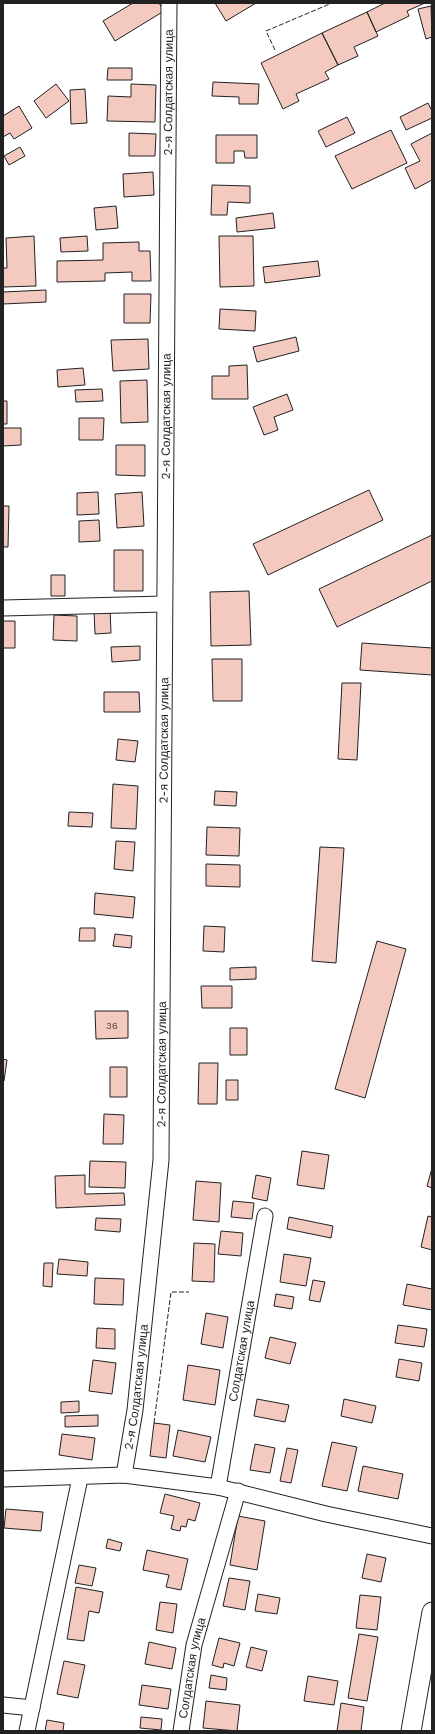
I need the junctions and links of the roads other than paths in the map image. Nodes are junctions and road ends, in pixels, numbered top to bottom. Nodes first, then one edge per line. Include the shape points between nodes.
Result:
1 (169, 3) edge
2 (164, 604) junction
3 (3, 608) edge
4 (265, 1216) dead end
5 (124, 1475) junction
6 (80, 1478) junction
7 (3, 1479) edge
8 (218, 1487) junction
9 (238, 1491) junction
10 (432, 1536) edge
11 (432, 1612) edge
12 (3, 1705) edge
13 (32, 1708) junction
14 (27, 1731) edge
15 (181, 1731) edge
16 (411, 1731) edge

1 - 2 street, 2-я Солдатская улица
2 - 3 street
2 - 5 street, 2-я Солдатская улица via 161,1160 135,1410
4 - 8 street, Солдатская улица
5 - 6 street
5 - 8 street
6 - 7 street
6 - 13 street
8 - 9 street
9 - 10 street via 326,1514
9 - 15 street, Солдатская улица via 194,1645
11 - 16 street
12 - 13 street
13 - 14 street

